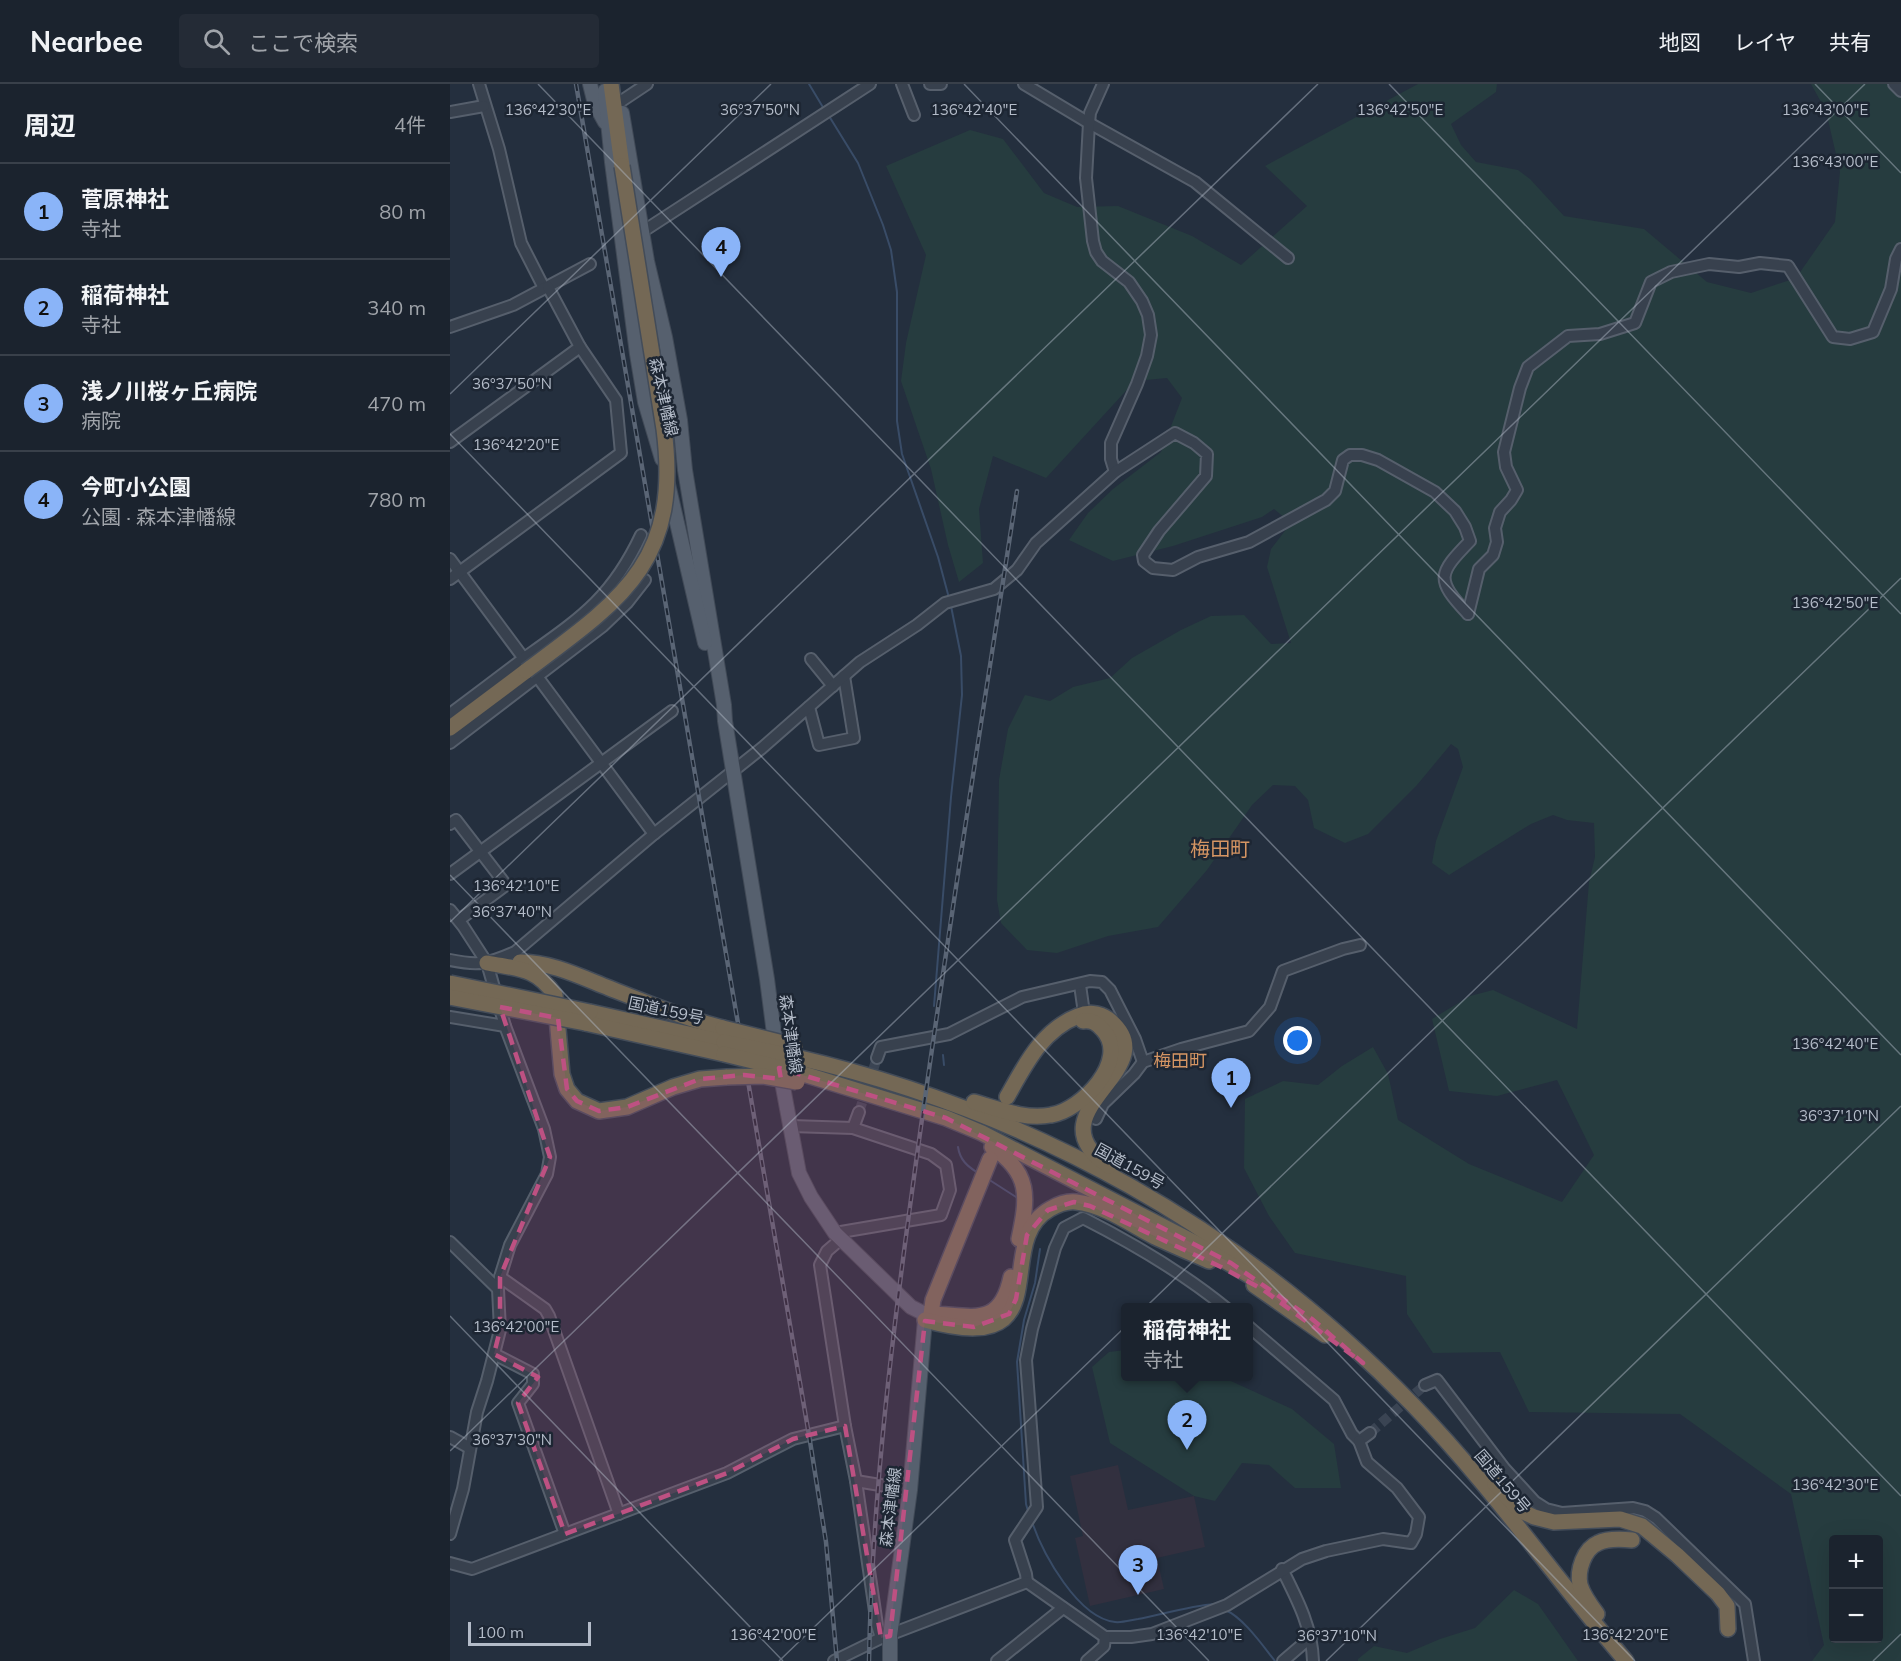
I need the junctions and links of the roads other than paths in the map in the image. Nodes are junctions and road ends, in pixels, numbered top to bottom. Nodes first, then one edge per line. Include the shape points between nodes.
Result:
1 (479, 84) edge
2 (590, 84) edge
3 (605, 84) edge
4 (611, 84) edge
5 (617, 84) edge
6 (647, 84) edge
7 (870, 84) edge
8 (902, 84) edge
9 (930, 84) edge
10 (941, 84) edge
11 (1024, 84) edge
12 (1103, 84) edge
13 (1894, 84) edge
14 (1901, 91) edge
15 (620, 102) junction
16 (484, 106) junction
17 (450, 112) edge
18 (914, 115) dead end
19 (1089, 123) junction
20 (609, 132) junction
21 (642, 232) junction
22 (1901, 249) edge
23 (1288, 258) dead end
24 (590, 264) dead end
25 (546, 288) junction
26 (450, 327) edge
27 (664, 337) junction
28 (580, 347) junction
29 (637, 354) junction
30 (450, 442) edge
31 (685, 470) junction
32 (1115, 472) junction
33 (667, 482) junction
34 (641, 535) dead end
35 (450, 559) edge
36 (460, 572) junction
37 (619, 574) junction
38 (450, 579) edge
39 (645, 580) dead end
40 (637, 591) junction
41 (811, 659) dead end
42 (529, 669) junction
43 (844, 676) junction
44 (833, 686) junction
45 (809, 707) junction
46 (672, 711) dead end
47 (724, 712) junction
48 (450, 714) edge
49 (450, 728) edge
50 (450, 743) edge
51 (601, 763) junction
52 (733, 770) junction
53 (450, 824) edge
54 (654, 834) junction
55 (480, 852) junction
56 (450, 874) edge
57 (450, 910) edge
58 (459, 921) junction
59 (1360, 945) dead end
60 (450, 960) edge
61 (487, 963) junction
62 (450, 983) edge
63 (1080, 985) junction
64 (450, 997) edge
65 (450, 1017) edge
66 (588, 1017) junction
67 (1085, 1017) junction
68 (506, 1026) junction
69 (724, 1041) junction
70 (877, 1058) tunnel mouth
71 (1143, 1062) junction
72 (796, 1064) junction
73 (876, 1077) junction
74 (1010, 1099) dead end
75 (859, 1112) tunnel mouth
76 (1096, 1119) dead end
77 (790, 1126) junction
78 (853, 1128) junction
79 (982, 1134) junction
80 (987, 1158) dead end
81 (838, 1236) junction
82 (450, 1242) edge
83 (500, 1277) junction
84 (498, 1289) junction
85 (1220, 1303) edge
86 (1308, 1308) junction
87 (926, 1316) junction
88 (1253, 1330) edge
89 (494, 1354) junction
90 (1363, 1363) junction
91 (1425, 1385) dead end
92 (1414, 1406) junction
93 (845, 1426) junction
94 (1370, 1433) tunnel mouth
95 (450, 1437) edge
96 (1359, 1442) junction
97 (470, 1448) junction
98 (856, 1481) junction
99 (910, 1490) junction
100 (619, 1514) junction
101 (450, 1534) edge
102 (565, 1534) junction
103 (1632, 1540) dead end
104 (450, 1563) edge
105 (1282, 1569) junction
106 (1027, 1582) junction
107 (1063, 1608) junction
108 (1728, 1629) dead end
109 (886, 1637) junction
110 (1105, 1637) junction
111 (1311, 1637) junction
112 (834, 1661) edge
113 (890, 1661) edge
114 (997, 1661) edge
115 (1087, 1661) edge
116 (1283, 1661) edge
117 (1313, 1661) edge
118 (1620, 1661) edge
119 (1626, 1661) edge
120 (1632, 1661) edge
121 (1754, 1661) edge

1 - 16 street
2 - 20 main road
3 - 20 main road, 森本津幡線
4 - 42 highway, bridge via 664,429 668,462 665,506 650,552 626,589
5 - 15 main road, 森本津幡線
6 - 15 street
7 - 21 street
8 - 18 street
9 - 10 street
11 - 19 street
12 - 19 street
13 - 14 street
15 - 21 main road, 森本津幡線
16 - 17 street
16 - 25 street via 500,149 521,243
19 - 23 street via 1196,182
19 - 32 street via 1086,178 1096,252 1129,282 1142,301 1151,335 1137,384 1111,443
20 - 29 main road, 森本津幡線
21 - 27 main road, 森本津幡線
22 - 32 street via 1891,289 1873,332 1850,339 1833,337 1788,266 1760,262 1739,267 1709,264 1671,272 1651,282 1635,323 1600,334 1568,336 1528,367 1504,452 1517,490 1500,512 1493,555 1479,569 1468,614 1446,587 1443,576 1448,564 1470,541 1465,527 1435,492 1378,460 1350,455 1342,460 1335,491 1326,500 1249,542 1197,557 1173,570 1153,568 1143,555 1206,476 1207,454 1174,433
24 - 25 street
25 - 26 street via 513,305
25 - 28 street
27 - 29 street
27 - 31 main road, 森本津幡線
28 - 30 street
28 - 36 street via 616,400 621,453
29 - 33 main road, 森本津幡線 via 645,402
31 - 33 street
31 - 47 main road, 森本津幡線
32 - 43 street via 1036,543 1017,570 994,590 950,602
33 - 47 main road, 森本津幡線
34 - 37 street
35 - 36 street
36 - 38 street
36 - 42 street
37 - 40 street
37 - 42 street via 600,599
39 - 40 street
40 - 42 street via 616,614
41 - 44 street
42 - 48 street
42 - 49 highway
42 - 50 street
42 - 51 street
43 - 44 street
43 - 45 street via 855,738 819,745
44 - 45 street
45 - 52 street
46 - 51 street
47 - 52 main road, 森本津幡線
51 - 54 street
51 - 55 street
52 - 54 street
52 - 77 main road, 森本津幡線
53 - 55 street via 456,820
54 - 61 street via 514,952
55 - 56 street
55 - 58 street via 506,885
57 - 58 street
58 - 61 street
59 - 71 street via 1282,971 1270,1007 1249,1031
60 - 61 street via 473,965
61 - 68 street
61 - 69 highway via 533,962 571,973 687,1019
61 - 72 highway, bridge via 535,973 548,984 555,995 562,1074 567,1089 577,1101 599,1111 627,1107 700,1079 763,1076
62 - 66 highway, 国道159号, bridge
63 - 67 street
63 - 70 street via 1022,997 950,1034 881,1047
63 - 71 street via 1102,982 1110,990
64 - 66 highway, 国道159号, bridge
65 - 68 street
66 - 69 highway, 国道159号
67 - 73 highway via 1107,1034 1111,1046 1109,1065 1091,1090 1054,1115 1019,1115 902,1080
67 - 74 highway via 1043,1047
67 - 86 highway via 1106,1017 1120,1033 1124,1050 1120,1068 1083,1122 1091,1150 1127,1178 1237,1246 1305,1300
68 - 83 street via 544,1129 550,1157 547,1174 510,1245
69 - 72 highway, 国道159号, bridge
69 - 72 highway, bridge
71 - 76 street via 1103,1104
72 - 73 highway, 国道159号 via 819,1063
72 - 79 highway, 国道159号
73 - 86 highway, 国道159号 via 972,1110 1096,1166 1193,1222
75 - 78 street
77 - 78 street
77 - 81 main road, 森本津幡線 via 799,1173
78 - 81 street via 931,1154 946,1165 950,1190 940,1215
79 - 87 highway via 990,1146 1016,1166 1024,1189 1021,1231 1007,1294 1001,1304 980,1316
79 - 90 highway, 国道159号 via 1231,1263 1283,1297
80 - 87 highway
81 - 87 main road, 森本津幡線 via 911,1307
81 - 93 street via 820,1265
82 - 84 street
83 - 84 street
83 - 100 street via 549,1316
84 - 89 street via 500,1330
85 - 106 street via 1129,1241 1083,1218 1064,1228 1055,1248 1026,1360 1037,1507 1015,1540
86 - 92 highway, 国道159号
87 - 90 highway via 954,1327 974,1327 994,1323 1009,1314 1016,1299 1027,1235 1034,1221 1060,1204 1074,1202 1106,1211 1243,1278
87 - 99 main road, 森本津幡線
88 - 96 street via 1334,1400
89 - 97 street
89 - 102 street via 533,1374 532,1384 518,1403
90 - 118 highway, 国道159号 via 1429,1429
91 - 121 street via 1437,1380 1518,1485 1546,1509 1562,1513 1633,1508 1656,1518 1745,1604
92 - 108 highway via 1421,1408 1519,1510 1534,1518 1554,1522 1620,1519 1642,1526 1718,1594 1727,1606
92 - 119 highway, 国道159号
93 - 98 street
93 - 100 street via 793,1439 727,1473
94 - 96 street
95 - 97 street
96 - 105 street via 1367,1462 1397,1488 1419,1517 1411,1543 1383,1539 1326,1551
97 - 101 street
98 - 99 street
98 - 109 street via 878,1624
99 - 109 main road, 森本津幡線
100 - 102 street
102 - 104 street via 472,1569
103 - 120 highway via 1598,1543 1585,1555 1580,1570 1580,1585 1592,1607
105 - 110 street via 1223,1607 1152,1634
105 - 111 street
106 - 107 street
106 - 109 street
107 - 110 street
107 - 114 street
109 - 112 street
109 - 113 main road, 森本津幡線
110 - 115 street via 1104,1646
111 - 116 street
111 - 117 street

